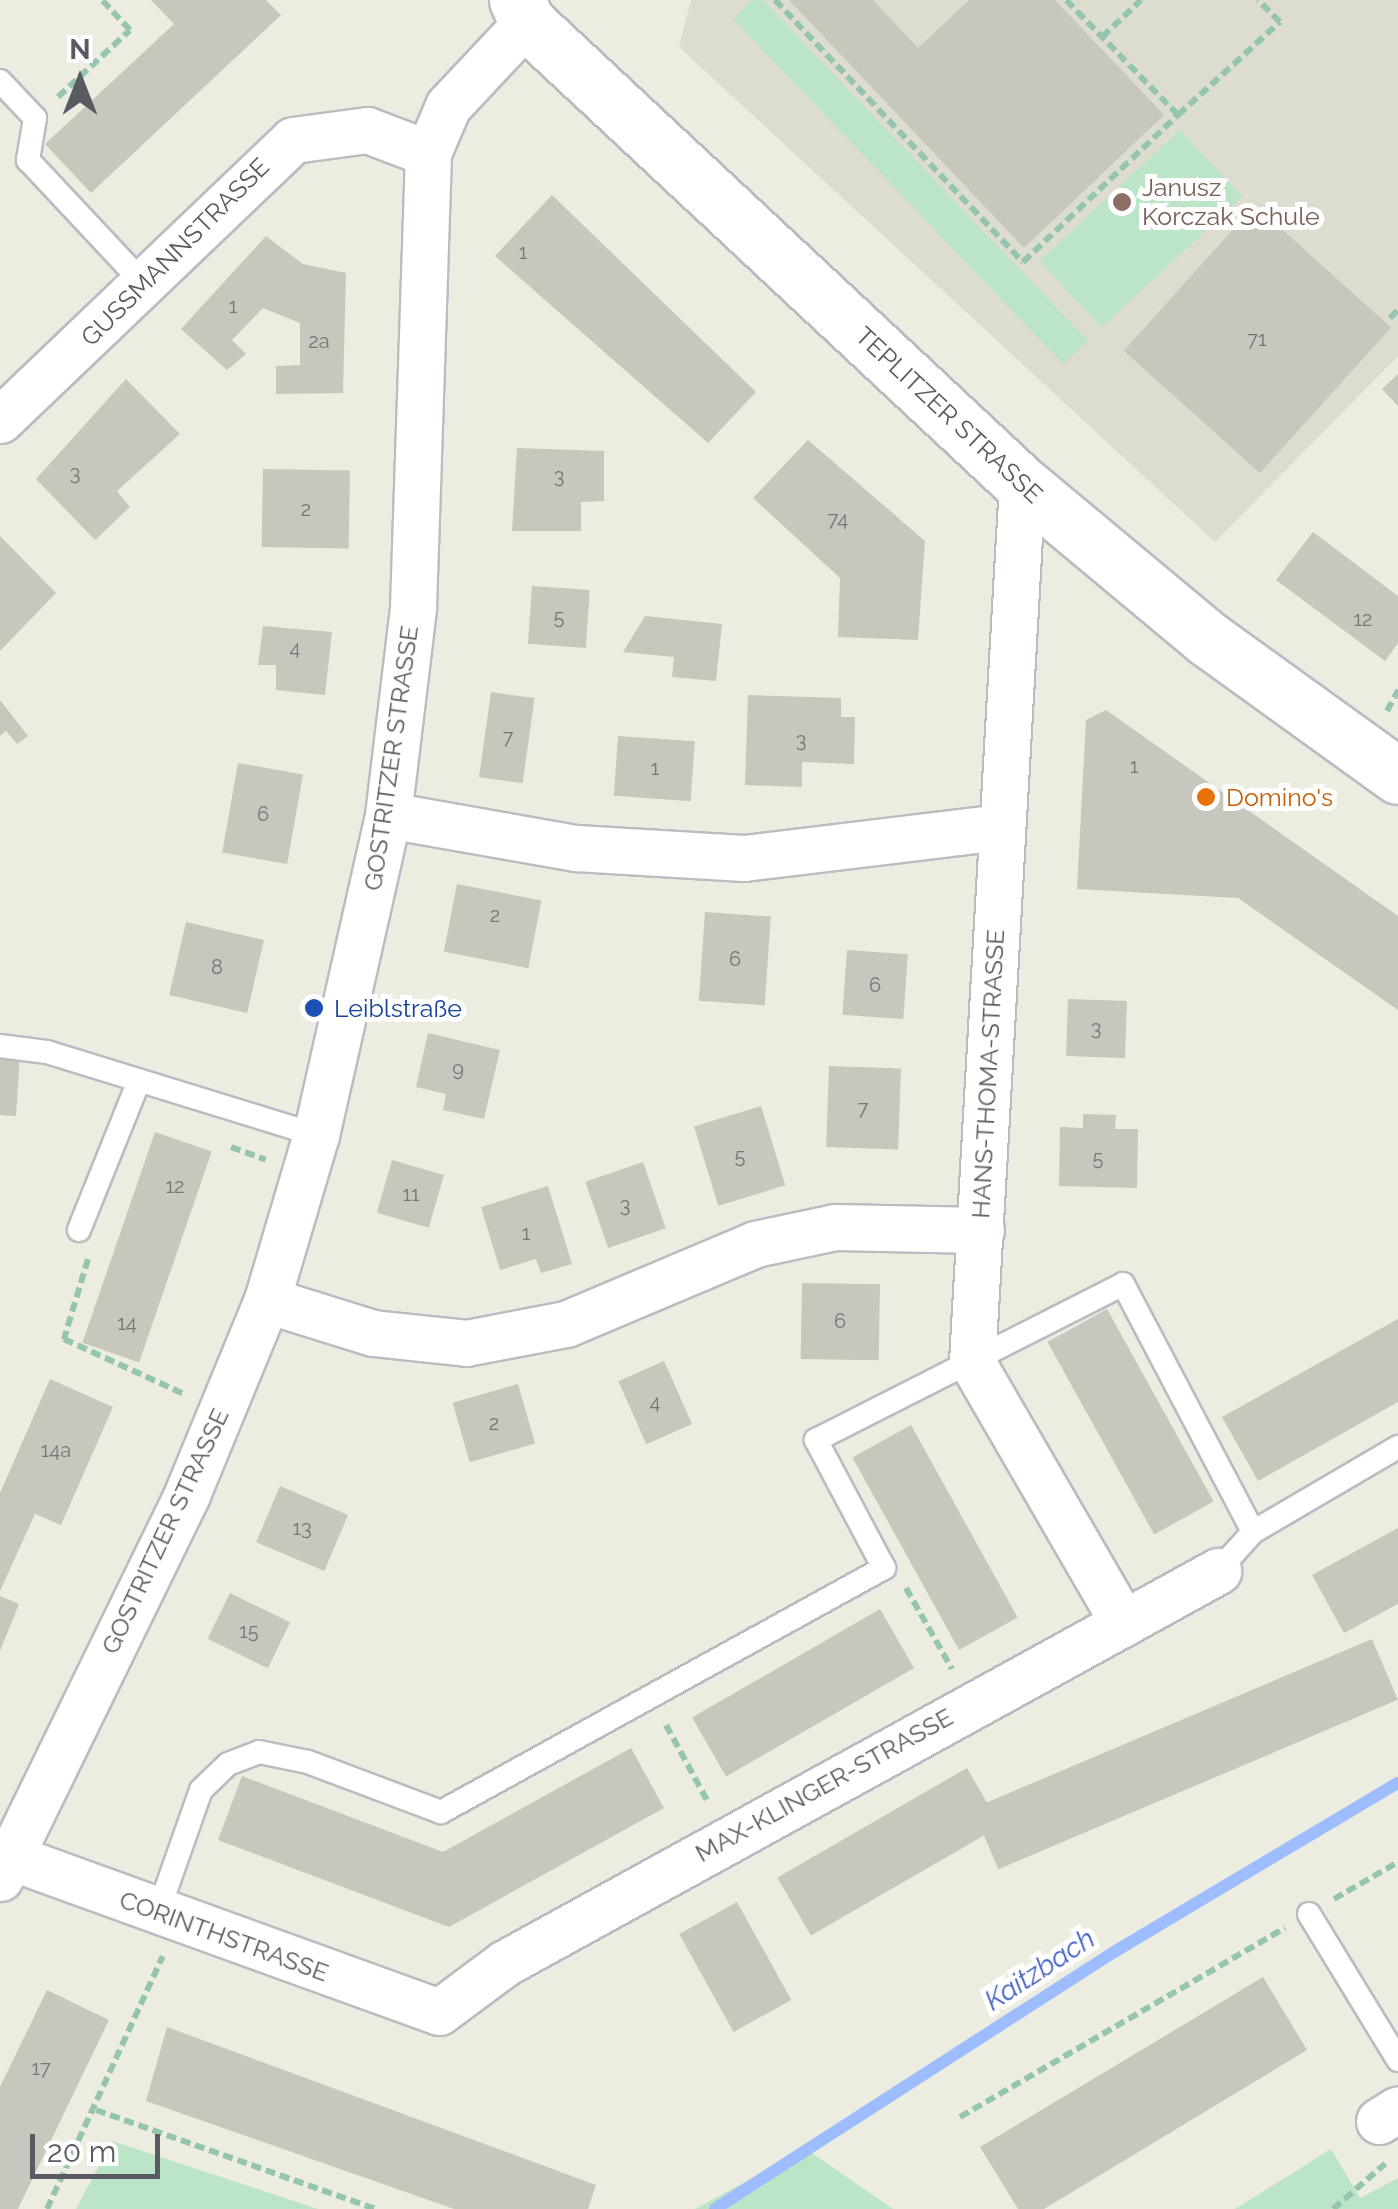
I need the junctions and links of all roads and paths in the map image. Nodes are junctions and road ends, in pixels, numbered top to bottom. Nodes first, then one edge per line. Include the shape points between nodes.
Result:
1 (102, 0) edge
2 (475, 0) edge
3 (775, 0) edge
4 (1066, 0) edge
5 (1140, 0) edge
6 (1258, 0) edge
7 (530, 7) edge
8 (1101, 38) junction
9 (0, 81) edge
10 (1178, 115) junction
11 (34, 118) junction
12 (428, 153) junction
13 (145, 284) junction
14 (1398, 310) edge
15 (1390, 318) dead end
16 (0, 420) edge
17 (1022, 484) junction
18 (1398, 776) edge
19 (388, 816) junction
20 (1000, 827) junction
21 (0, 1046) edge
22 (139, 1080) junction
23 (316, 1135) junction
24 (79, 1230) joint
25 (980, 1230) junction
26 (268, 1300) junction
27 (972, 1362) junction
28 (220, 1415) junction
29 (1398, 1448) edge
30 (1253, 1532) junction
31 (884, 1568) junction
32 (1218, 1571) joint
33 (1123, 1623) junction
34 (651, 1698) junction
35 (971, 1703) junction
36 (728, 1838) junction
37 (4, 1862) edge
38 (1398, 1862) edge
39 (158, 1912) junction
40 (1309, 1914) junction
41 (150, 1988) dead end
42 (439, 2012) joint
43 (1398, 2060) edge
44 (96, 2110) junction
45 (1388, 2115) edge
46 (960, 2117) dead end
47 (46, 2209) edge
48 (375, 2209) edge
49 (1333, 2209) edge

1 - 11 path via 130,30
2 - 7 main road, TEPLITZER STRASSE
3 - 10 path via 1023,262
4 - 8 path
5 - 8 path
6 - 10 path via 1280,22
7 - 12 street, GOSTRITZER STRASSE via 448,106
7 - 17 main road, TEPLITZER STRASSE
8 - 10 path
9 - 11 lane
11 - 13 lane via 28,160
12 - 13 street, GUSSMANNSTRASSE via 367,130 293,140
12 - 19 street, GOSTRITZER STRASSE via 423,453
13 - 16 street, GUSSMANNSTRASSE
14 - 15 path
17 - 18 main road, TEPLITZER STRASSE via 1208,640
17 - 20 street, HANS-THOMA-STRASSE
19 - 20 street via 576,848 744,858
19 - 23 street, GOSTRITZER STRASSE
20 - 25 street, HANS-THOMA-STRASSE
21 - 22 lane
22 - 23 lane
22 - 24 lane
23 - 26 street, GOSTRITZER STRASSE
24 - 28 path via 90,1266 64,1339 141,1367
25 - 26 street via 835,1227 756,1244 566,1324 466,1344 374,1334
25 - 27 street, HANS-THOMA-STRASSE
26 - 28 street, GOSTRITZER STRASSE
27 - 30 lane via 1123,1284
27 - 31 lane via 816,1440
27 - 33 street
28 - 37 street, GOSTRITZER STRASSE
29 - 30 lane
30 - 32 lane
31 - 34 lane
31 - 35 path via 899,1576
32 - 33 street, MAX-KLINGER-STRASSE
33 - 35 street, MAX-KLINGER-STRASSE
34 - 36 path
34 - 39 lane via 442,1812 308,1762 259,1752 228,1764 201,1790
35 - 36 street, MAX-KLINGER-STRASSE
36 - 42 street, MAX-KLINGER-STRASSE via 505,1964
37 - 39 street, CORINTHSTRASSE
38 - 40 path
39 - 42 street, CORINTHSTRASSE
40 - 43 lane
40 - 46 path
41 - 44 path
44 - 47 path
44 - 48 path
45 - 49 path via 1391,2159

